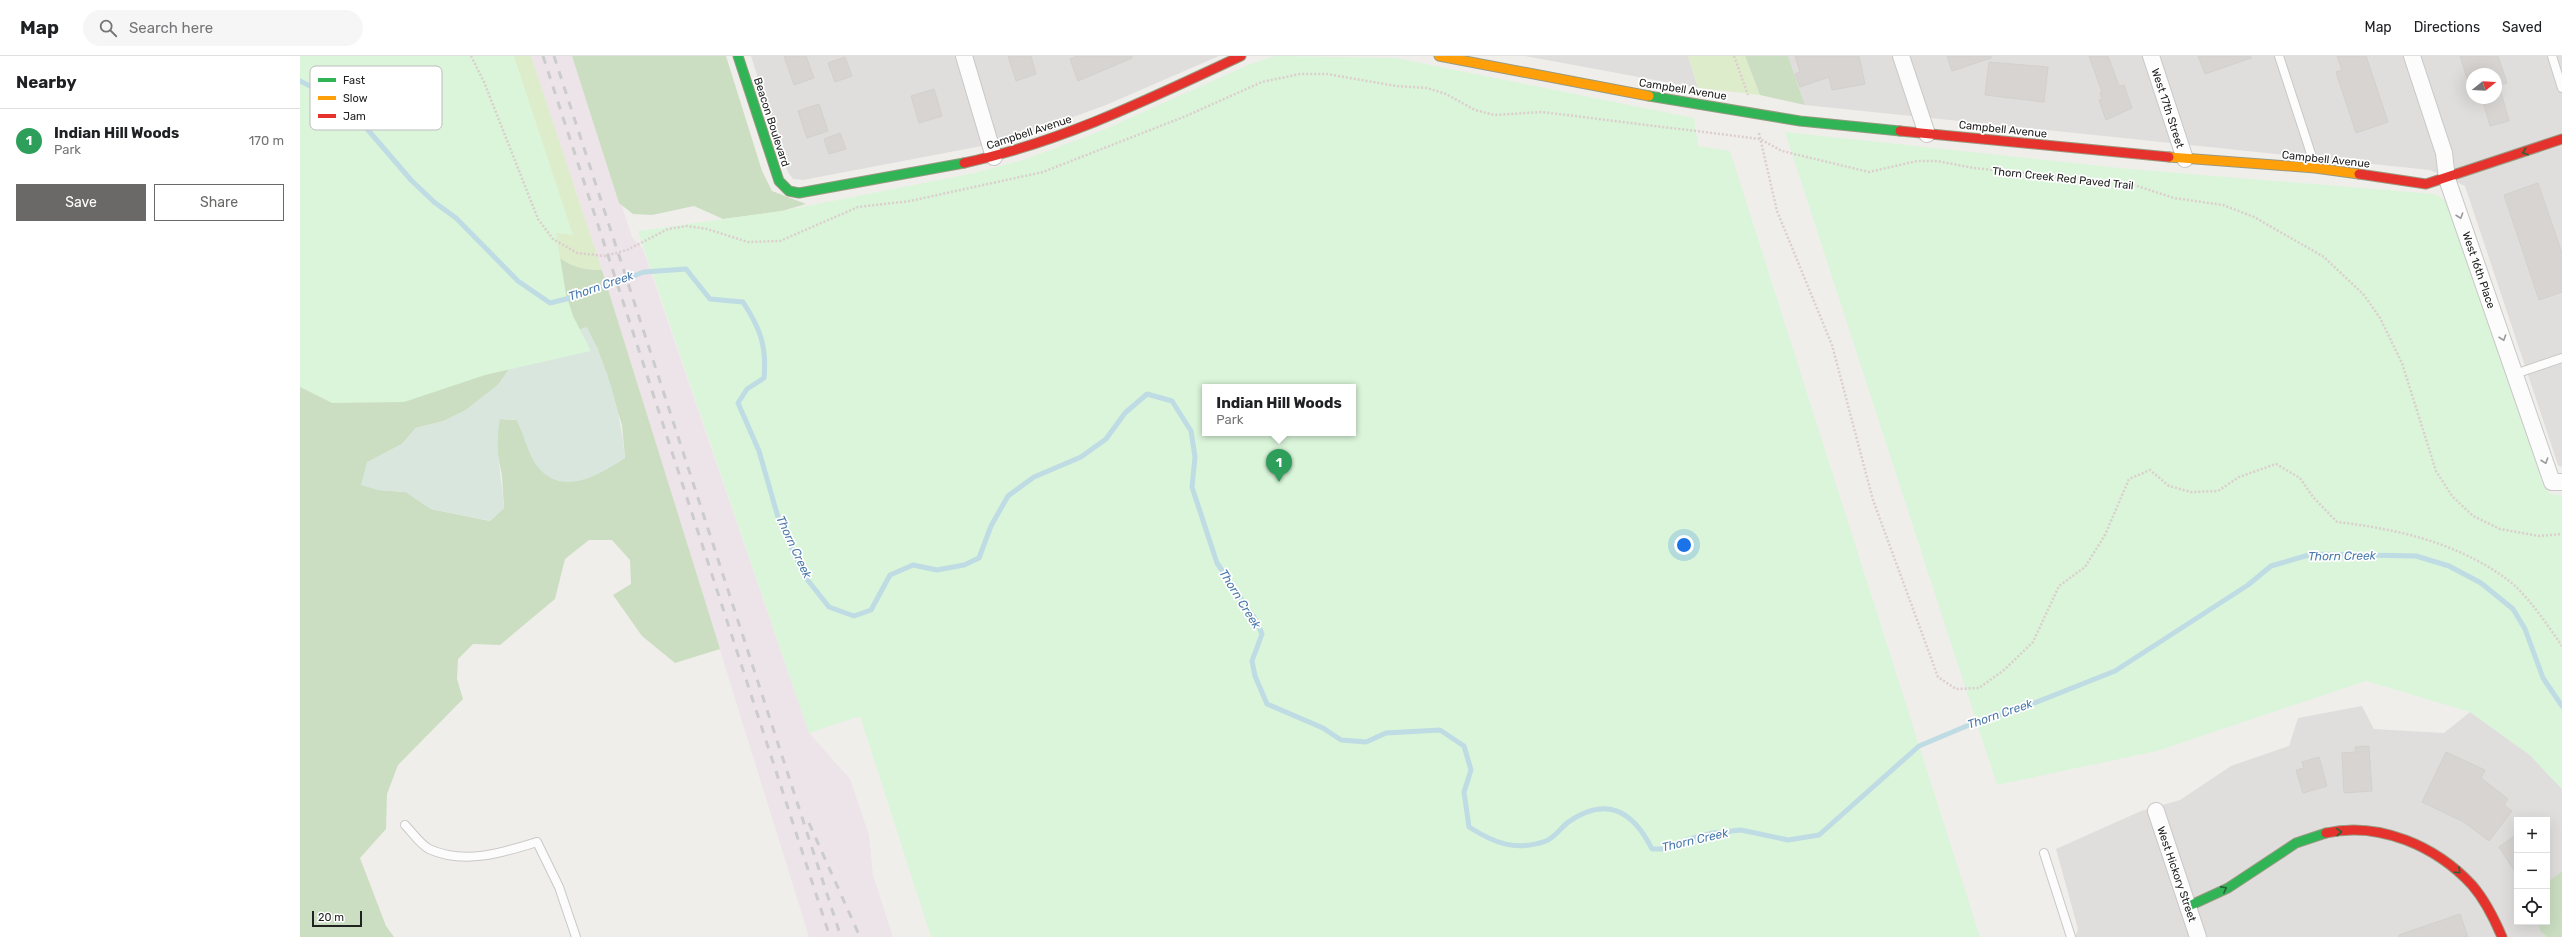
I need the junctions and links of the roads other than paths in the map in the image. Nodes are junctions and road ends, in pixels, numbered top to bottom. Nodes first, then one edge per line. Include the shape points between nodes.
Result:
1 (738, 56) edge
2 (964, 56) edge
3 (1241, 56) edge
4 (1439, 56) edge
5 (1901, 56) edge
6 (2151, 56) edge
7 (2279, 56) edge
8 (2412, 56) edge
9 (2552, 56) edge
10 (1482, 60) edge
11 (2562, 88) edge
12 (1926, 134) junction
13 (2562, 140) edge
14 (994, 157) junction
15 (2185, 159) junction
16 (2315, 168) junction
17 (2447, 179) junction
18 (789, 191) joint
19 (2562, 358) edge
20 (2515, 374) junction
21 (2557, 482) edge
22 (2156, 810) dead end
23 (405, 825) dead end
24 (2044, 853) dead end
25 (2189, 906) junction
26 (576, 937) edge
27 (2071, 937) edge
28 (2198, 937) edge
29 (2502, 937) edge

1 - 18 street, Beacon Boulevard via 779,181
2 - 14 street
3 - 14 street, Campbell Avenue via 1104,119 1032,146
4 - 10 street, Campbell Avenue
5 - 12 street
6 - 15 street, West 17th Street
7 - 16 lane
8 - 17 street, West 16th Place via 2444,153
9 - 11 lane
10 - 12 street, Campbell Avenue via 1690,104 1800,121
12 - 15 street, Campbell Avenue
13 -> 17 street, Campbell Avenue
14 - 18 street, Campbell Avenue via 799,193
15 - 16 street, Campbell Avenue
16 - 17 street, Campbell Avenue via 2426,184
17 -> 20 street, West 16th Place
19 - 20 lane
20 -> 21 street, West 16th Place
22 - 25 street, West Hickory Street
23 - 26 lane via 428,848 451,856 490,856 537,842 559,887
24 - 27 lane
25 - 28 street, West Hickory Street
25 -> 29 street via 2227,888 2286,848 2308,838 2335,832 2370,831 2411,841 2435,853 2457,869 2486,902

